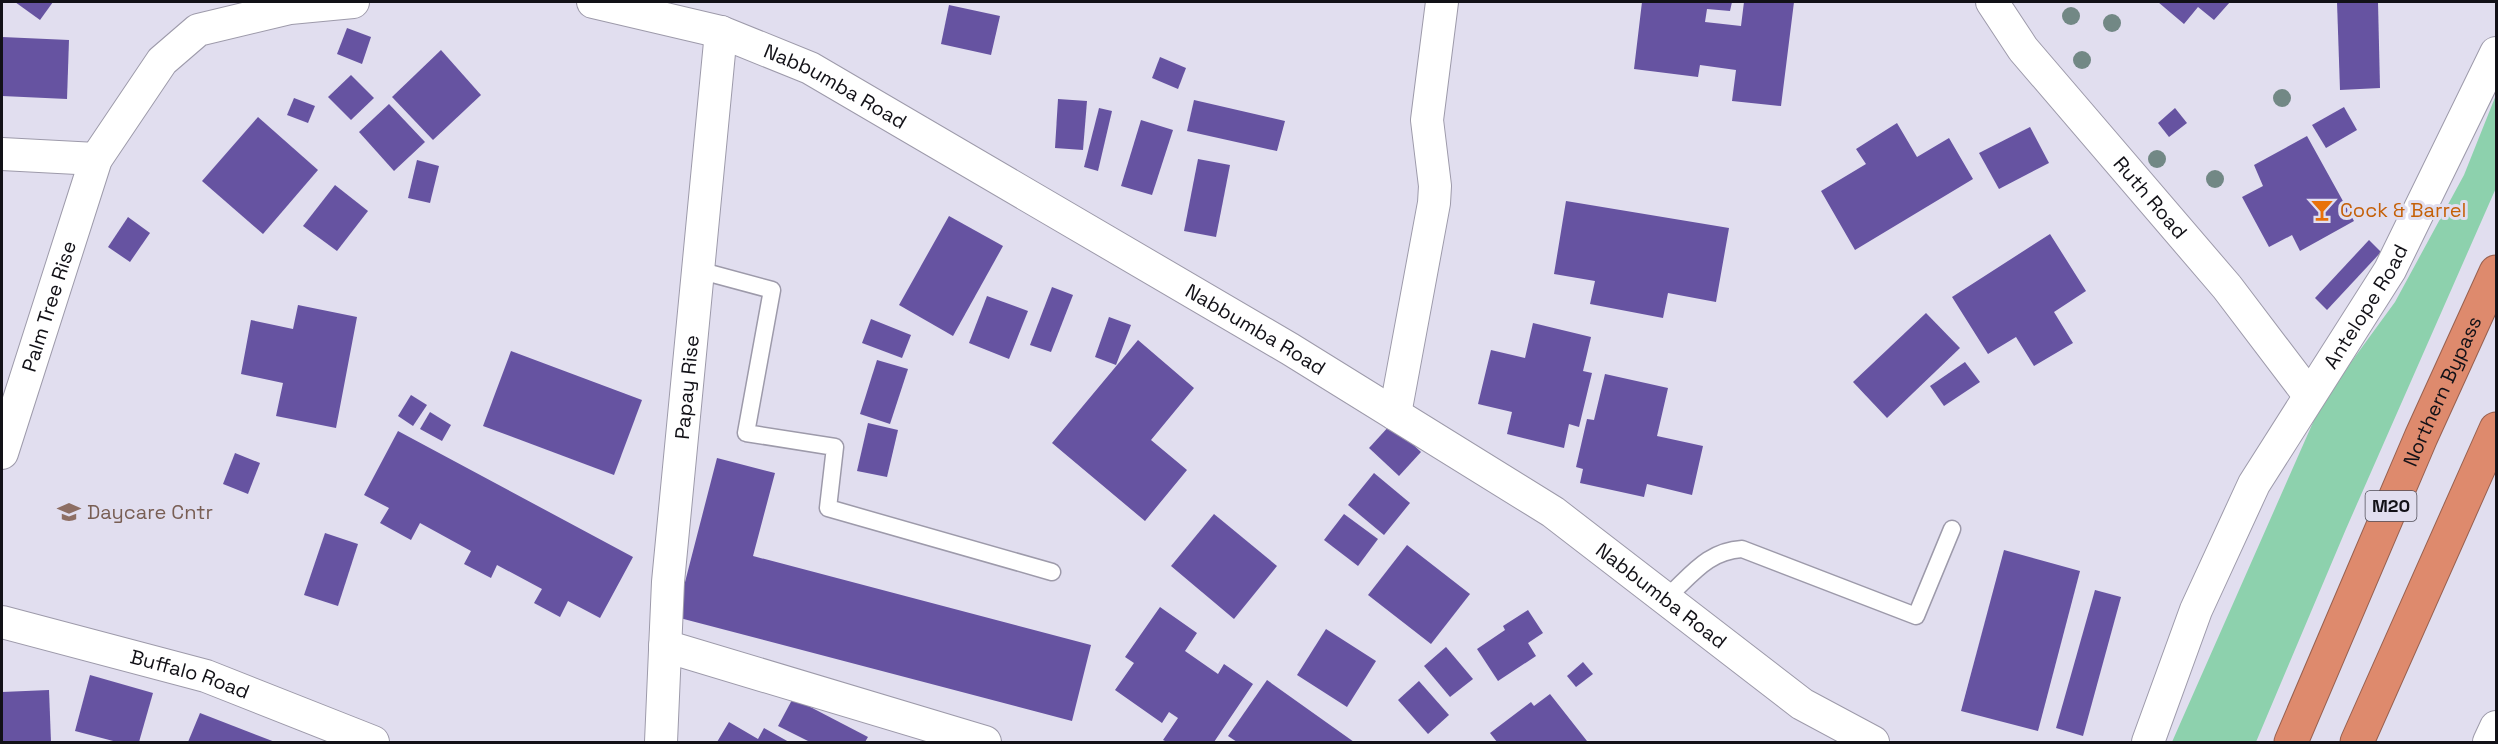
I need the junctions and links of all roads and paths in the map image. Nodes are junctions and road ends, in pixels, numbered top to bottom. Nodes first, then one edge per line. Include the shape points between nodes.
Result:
1 (353, 2) edge
2 (593, 2) edge
3 (1442, 2) edge
4 (1992, 2) edge
5 (721, 32) junction
6 (2496, 53) edge
7 (2, 154) edge
8 (96, 159) junction
9 (698, 270) junction
10 (2496, 272) edge
11 (2309, 395) junction
12 (1395, 414) junction
13 (2496, 429) edge
14 (2, 453) edge
15 (1952, 529) dead end
16 (1052, 573) dead end
17 (1666, 598) junction
18 (2, 622) edge
19 (665, 646) junction
20 (2496, 727) edge
21 (372, 742) edge
22 (661, 742) edge
23 (985, 742) edge
24 (1874, 742) edge
25 (2148, 742) edge
26 (2291, 742) edge
27 (2357, 742) edge
28 (2489, 742) edge

1 - 8 street, Palm Tree Rise via 291,8 198,30 162,62
2 - 5 street, Nabbumba Road
3 - 12 street via 1427,120 1434,203
4 - 11 street, Ruth Road via 2023,49 2227,287
5 - 9 street, Papay Rise
5 - 12 street, Nabbumba Road via 810,68
6 - 11 street, Antelope Road via 2390,270
7 - 8 street
8 - 14 street, Palm Tree Rise
9 - 16 lane via 772,290 746,433 835,447 828,508
9 - 19 street, Papay Rise
10 - 26 highway, Northern Bypass / M20
11 - 25 street, Antelope Road via 2254,484 2200,599
12 - 17 street, Nabbumba Road via 1553,512
13 - 27 highway
15 - 17 lane via 1916,616 1742,549 1724,550 1710,557
17 - 24 street, Nabbumba Road via 1802,704
18 - 21 street, Buffalo Road via 206,676
19 - 22 street, Papay Rise
19 - 23 street
20 - 28 street

